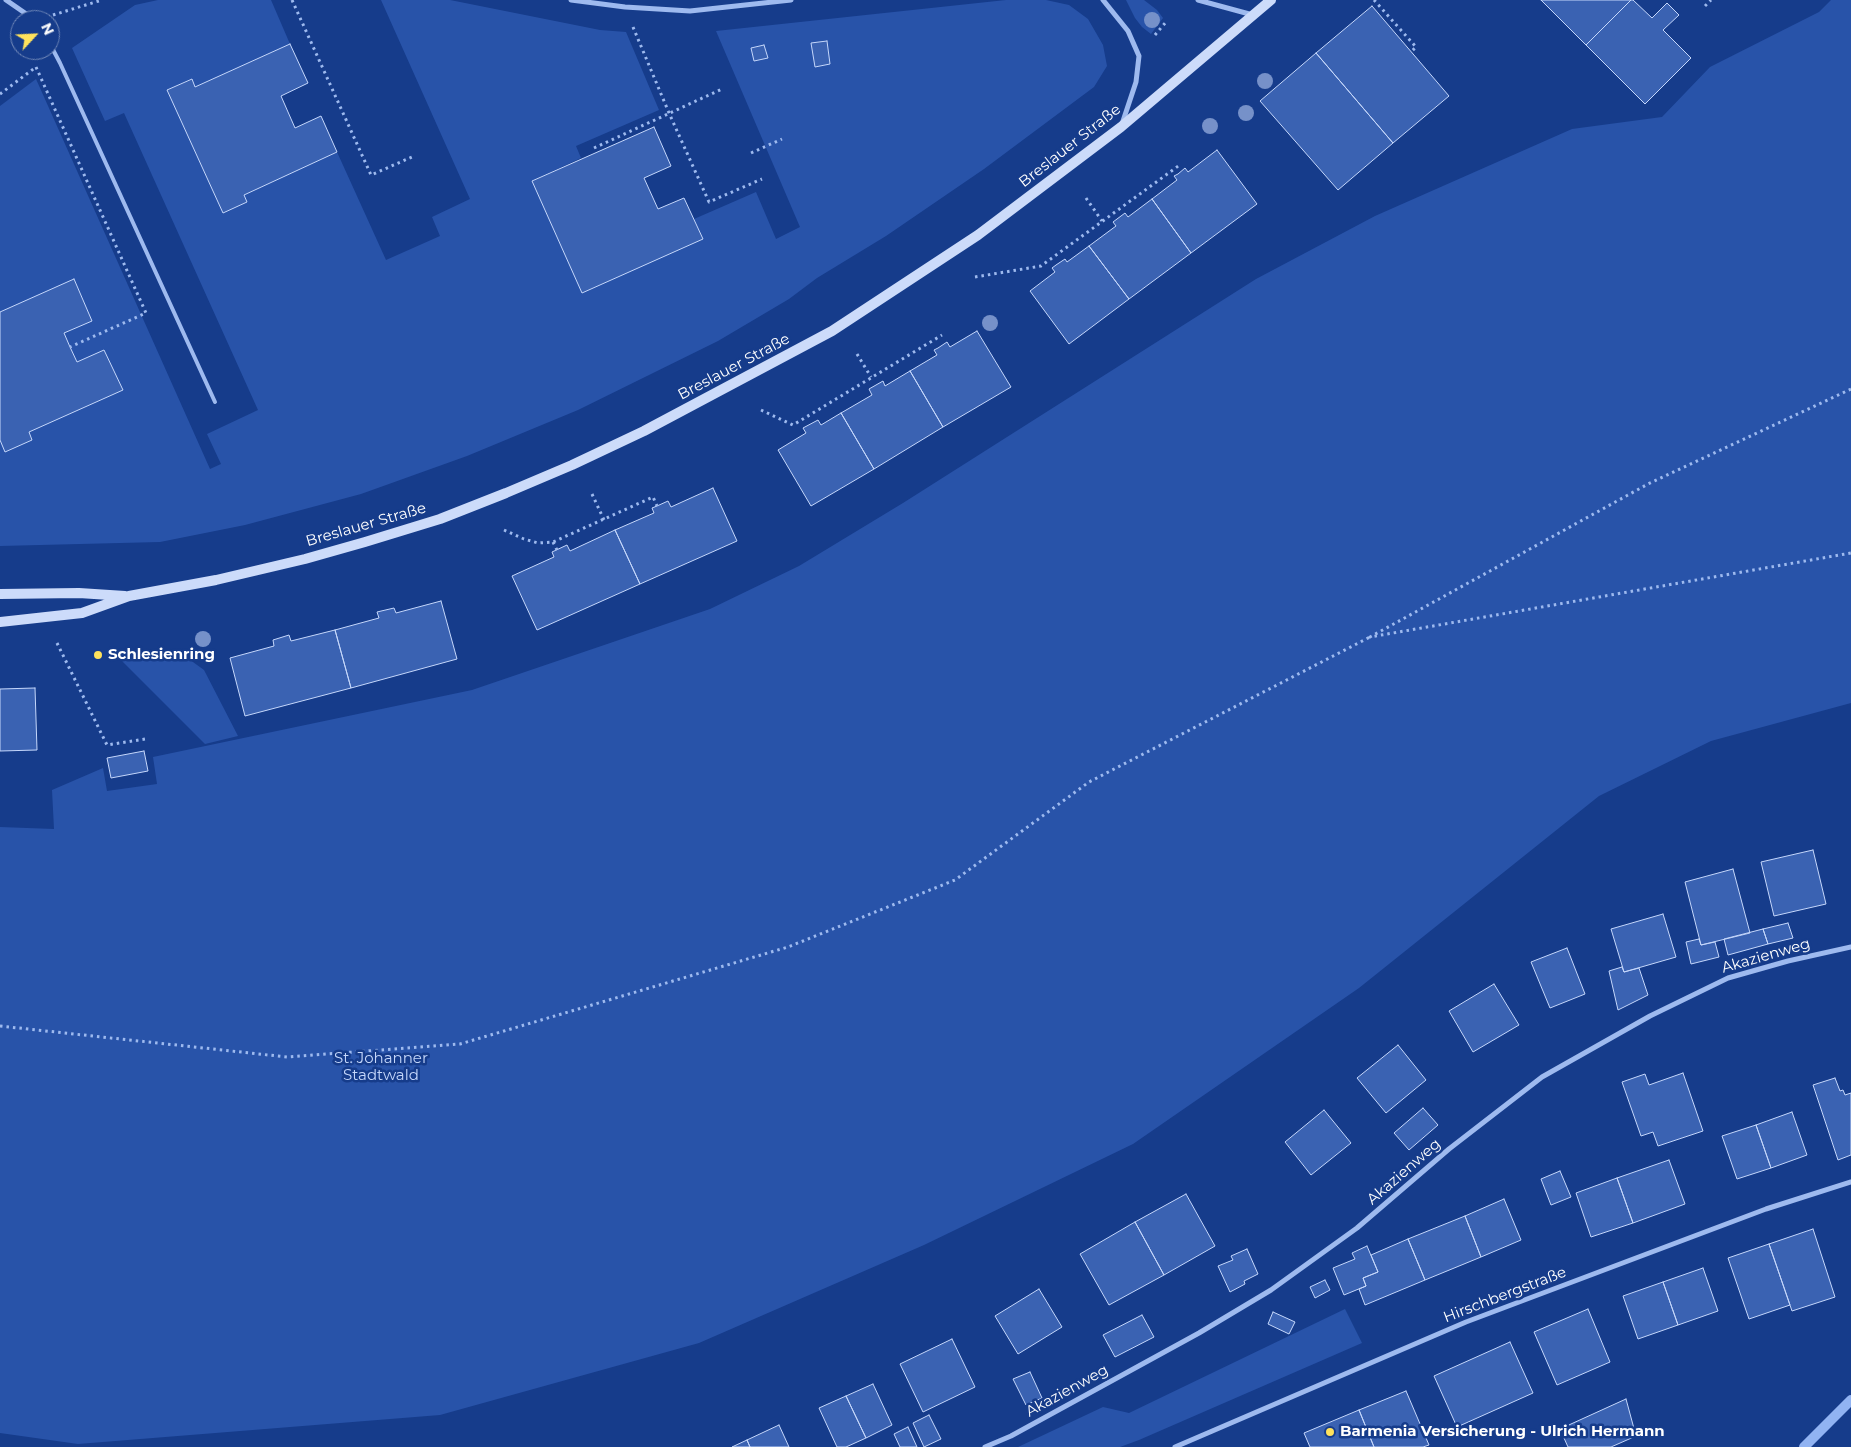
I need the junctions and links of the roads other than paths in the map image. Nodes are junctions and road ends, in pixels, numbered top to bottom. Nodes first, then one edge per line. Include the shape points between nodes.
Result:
1 (6, 0) edge
2 (571, 0) edge
3 (791, 0) edge
4 (1103, 0) edge
5 (1198, 0) edge
6 (1271, 0) edge
7 (598, 1) edge
8 (20, 10) edge
9 (1253, 16) junction
10 (59, 60) edge
11 (1121, 126) junction
12 (215, 402) dead end
13 (0, 594) edge
14 (129, 596) junction
15 (0, 622) edge
16 (1851, 947) edge
17 (1851, 1182) edge
18 (985, 1447) edge
19 (1175, 1447) edge

1 - 8 street
2 - 7 street
3 - 7 street via 690,11 626,7
4 - 11 street via 1128,31 1139,56 1136,82
5 - 9 street
6 - 9 street, Breslauer Straße
9 - 11 street, Breslauer Straße
10 - 12 lane
11 - 14 street, Breslauer Straße via 978,235 894,292 832,331 644,432 440,519 305,559
13 - 14 street, Breslauer Straße
14 - 15 street, Breslauer Straße via 82,613
16 - 18 street, Akazienweg via 1728,978 1650,1016 1542,1077 1448,1150 1357,1228 1271,1290 1190,1338
17 - 19 street, Hirschbergstraße via 1766,1209 1466,1322

